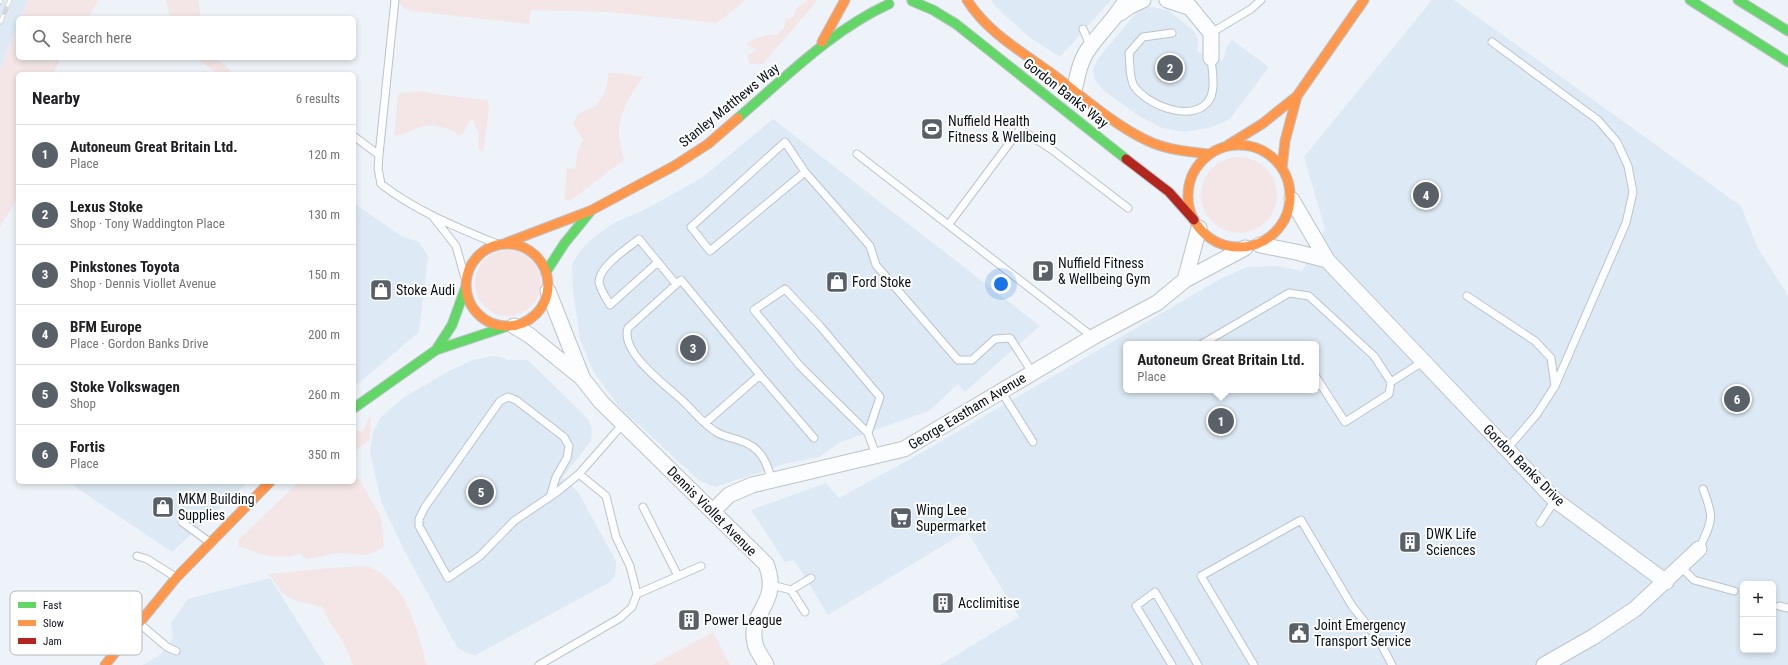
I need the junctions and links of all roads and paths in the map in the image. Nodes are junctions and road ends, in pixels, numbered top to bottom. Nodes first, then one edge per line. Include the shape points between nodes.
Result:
1 (395, 0) edge
2 (845, 0) edge
3 (913, 0) edge
4 (967, 0) edge
5 (1126, 0) edge
6 (1143, 0) edge
7 (1167, 0) edge
8 (1261, 0) edge
9 (1364, 0) edge
10 (1690, 0) edge
11 (1738, 0) edge
12 (885, 2) edge
13 (1188, 4) edge
14 (1118, 14) junction
15 (1083, 29) dead end
16 (1788, 31) edge
17 (1172, 33) dead end
18 (1211, 33) junction
19 (1492, 42) dead end
20 (1090, 46) junction
21 (818, 49) junction
22 (1211, 58) joint
23 (1788, 62) edge
24 (1074, 90) junction
25 (1297, 96) junction
26 (356, 137) dead end
27 (1228, 146) junction
28 (857, 154) dead end
29 (1208, 154) junction
30 (379, 155) junction
31 (1282, 168) junction
32 (805, 172) junction
33 (1292, 200) junction
34 (1128, 208) dead end
35 (590, 212) junction
36 (434, 218) junction
37 (949, 224) junction
38 (1196, 224) junction
39 (501, 244) junction
40 (1260, 245) junction
41 (1245, 248) junction
42 (1327, 260) junction
43 (658, 262) junction
44 (546, 272) junction
45 (465, 278) junction
46 (1185, 280) junction
47 (676, 284) junction
48 (465, 289) junction
49 (548, 291) junction
50 (1467, 296) dead end
51 (511, 326) junction
52 (1093, 337) junction
53 (1207, 341) edge
54 (436, 350) junction
55 (1424, 361) junction
56 (1032, 372) junction
57 (760, 375) junction
58 (582, 378) junction
59 (1319, 382) edge
60 (1391, 382) junction
61 (1555, 386) junction
62 (1001, 391) junction
63 (356, 407) edge
64 (704, 423) junction
65 (623, 424) junction
66 (868, 433) junction
67 (814, 438) dead end
68 (1033, 442) dead end
69 (1507, 449) junction
70 (876, 455) junction
71 (579, 474) junction
72 (771, 480) junction
73 (268, 484) edge
74 (1703, 489) dead end
75 (550, 497) junction
76 (1555, 500) junction
77 (643, 507) dead end
78 (713, 511) junction
79 (182, 522) dead end
80 (1540, 523) dead end
81 (210, 542) junction
82 (1699, 549) joint
83 (137, 556) dead end
84 (701, 566) dead end
85 (1681, 567) junction
86 (678, 576) junction
87 (176, 578) junction
88 (811, 578) dead end
89 (1666, 582) junction
90 (772, 585) junction
91 (791, 590) junction
92 (1734, 591) dead end
93 (637, 594) junction
94 (1779, 606) dead end
95 (1788, 608) edge
96 (805, 612) dead end
97 (142, 618) edge
98 (142, 625) edge
99 (176, 651) dead end
100 (113, 655) edge
101 (1559, 661) edge
102 (105, 665) edge
103 (539, 665) edge
104 (766, 665) edge
105 (1172, 665) edge
106 (1198, 665) edge
107 (1254, 665) edge
108 (1392, 665) edge
109 (1544, 665) edge

1 - 30 lane
2 - 21 main road, Stanley Matthews Way
3 - 12 main road, Stanley Matthews Way
3 - 38 main road, Gordon Banks Way via 956,24 1169,192
4 - 24 main road, Gordon Banks Way via 971,8 992,29
5 - 14 street
6 - 14 street
7 - 13 street
8 - 18 lane via 1251,9
9 - 25 main road
10 - 23 main road
11 - 16 main road
12 - 21 main road, Stanley Matthews Way
13 - 18 street
14 - 20 street
15 - 20 lane
17 - 22 lane via 1143,37 1129,53 1133,85 1146,99 1163,108 1190,111 1207,103 1212,92
18 - 22 street
19 - 61 lane via 1598,120 1617,142 1628,166 1633,192 1626,223
20 - 24 street via 1083,58
21 - 35 main road, Stanley Matthews Way via 708,144
24 - 29 main road, Gordon Banks Way via 1140,137 1161,147
25 - 27 main road via 1262,124
25 - 31 main road via 1285,139
26 - 30 lane
27 - 29 main road
27 - 31 main road via 1246,145 1266,152
28 - 37 lane
29 - 38 main road via 1191,178 1188,197
30 - 36 lane via 381,184 399,198
31 - 33 main road
32 - 32 lane via 710,252 691,227 785,142
32 - 56 lane via 870,246 876,265 958,360 972,360 995,339 1010,338
33 - 40 main road via 1284,220 1273,235
33 - 42 street, Gordon Banks Drive
34 - 37 lane via 1020,129
35 - 39 main road, Stanley Matthews Way
35 - 44 main road, Stanley Matthews Way via 564,244
36 - 39 lane
36 - 45 lane via 456,246
37 - 52 lane
38 - 41 main road via 1212,239 1228,246
38 - 46 street
39 - 44 main road via 518,244 530,250 540,260
39 - 45 main road via 483,250 475,258
40 - 41 main road
40 - 42 street
41 - 46 street, George Eastham Avenue
42 - 55 street, Gordon Banks Drive
43 - 43 lane via 639,239 614,259 604,270 599,281 610,305
43 - 47 lane
44 - 49 main road
45 - 48 main road
46 - 52 street, George Eastham Avenue via 1157,303
47 - 57 lane via 681,280
47 - 64 lane via 628,328 627,340 643,364
48 - 51 main road via 472,308 481,317 494,324
48 - 54 main road via 452,324
49 - 51 main road via 540,310 526,321
49 - 58 street, Dennis Viollet Avenue
50 - 61 lane via 1535,341 1546,352 1551,358
51 - 54 main road
51 - 58 street, Dennis Viollet Avenue via 529,335
52 - 56 street, George Eastham Avenue
53 - 60 lane via 1289,293 1309,296 1374,356
54 - 63 main road
55 - 60 lane
55 - 69 street, Gordon Banks Drive
56 - 62 street, George Eastham Avenue
57 - 64 lane
57 - 67 lane
58 - 65 street, Dennis Viollet Avenue
59 - 60 lane via 1345,422 1389,394
61 - 69 lane via 1537,414
62 - 68 lane
62 - 70 street, George Eastham Avenue via 904,449
64 - 72 lane via 719,434 757,449 765,460
65 - 71 lane
65 - 78 street, Dennis Viollet Avenue
66 - 66 lane via 880,397 805,310 785,289 754,310 800,366
66 - 70 lane
69 - 76 street, Gordon Banks Drive
70 - 72 street, George Eastham Avenue
71 - 75 lane
71 - 93 lane via 606,496 616,537 630,566
72 - 78 street, George Eastham Avenue via 738,490
73 - 81 main road
74 - 82 lane via 1712,510 1710,526
75 - 75 lane via 556,477 567,458 569,446 564,437 516,400 508,397 500,401 425,507 419,519 419,526 448,578 480,556 514,521
76 - 80 lane
76 - 89 street, Gordon Banks Drive
77 - 86 lane
78 - 90 street, Dennis Viollet Avenue via 766,564
79 - 81 lane
81 - 87 main road
82 - 85 street
83 - 87 lane via 147,559
84 - 86 lane
85 - 89 street
85 - 92 lane via 1694,580
86 - 93 lane
87 - 97 main road
88 - 91 lane
89 - 101 street via 1635,609
90 - 91 lane
90 - 104 street via 770,596 754,632 755,644
91 - 96 lane
93 - 103 lane via 632,607 620,618
94 - 95 lane
98 - 99 lane
100 - 102 main road
101 - 109 street
105 - 106 lane via 1136,606 1155,592
107 - 108 lane via 1201,576 1301,520 1352,606 1378,640

